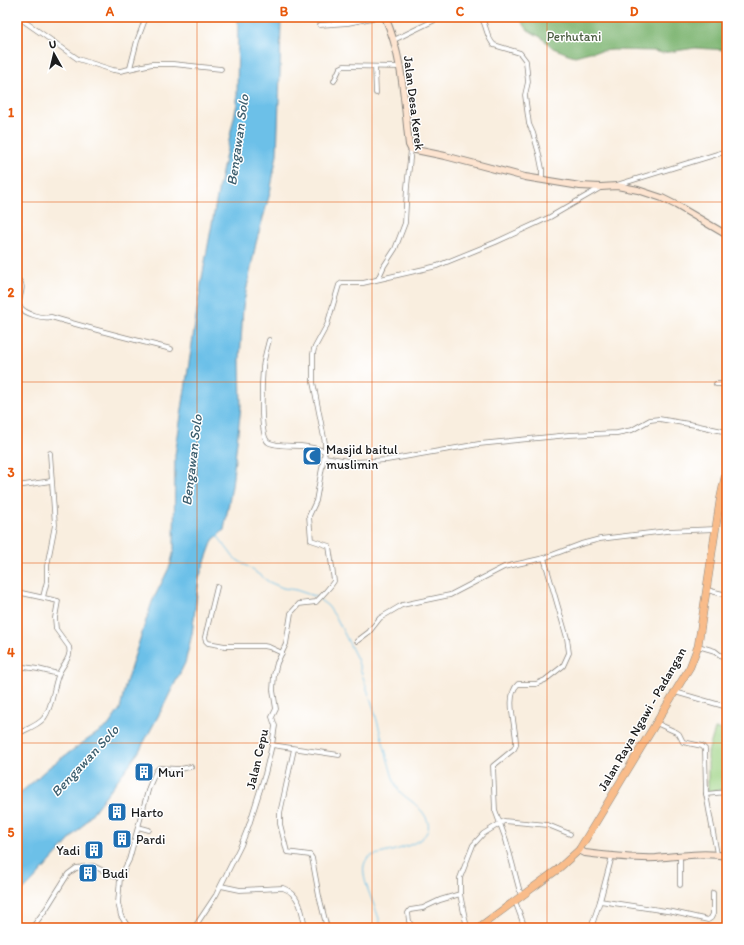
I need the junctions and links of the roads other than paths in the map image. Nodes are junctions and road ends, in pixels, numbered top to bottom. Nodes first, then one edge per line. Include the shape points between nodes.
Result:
1 (18, 17) edge
2 (146, 17) edge
3 (377, 17) edge
4 (385, 17) edge
5 (444, 17) edge
6 (481, 17) edge
7 (320, 26) dead end
8 (394, 40) junction
9 (375, 67) junction
10 (400, 67) junction
11 (130, 68) junction
12 (221, 69) dead end
13 (334, 81) dead end
14 (376, 93) dead end
15 (411, 149) junction
16 (727, 151) edge
17 (542, 179) junction
18 (617, 186) junction
19 (601, 187) junction
20 (727, 235) edge
21 (17, 279) edge
22 (378, 279) junction
23 (269, 340) dead end
24 (171, 349) dead end
25 (716, 384) dead end
26 (727, 384) edge
27 (727, 432) edge
28 (326, 451) junction
29 (50, 453) dead end
30 (325, 457) junction
31 (727, 467) edge
32 (51, 481) junction
33 (17, 486) edge
34 (716, 529) junction
35 (544, 558) junction
36 (217, 587) dead end
37 (708, 590) junction
38 (17, 592) edge
39 (727, 595) edge
40 (43, 597) junction
41 (357, 640) dead end
42 (698, 646) junction
43 (282, 653) junction
44 (727, 657) edge
45 (17, 666) edge
46 (58, 674) junction
47 (674, 692) junction
48 (727, 707) edge
49 (656, 723) junction
50 (17, 734) edge
51 (272, 745) junction
52 (294, 749) junction
53 (339, 755) dead end
54 (190, 767) dead end
55 (727, 792) edge
56 (706, 794) junction
57 (500, 824) junction
58 (138, 827) junction
59 (149, 830) dead end
60 (570, 834) dead end
61 (579, 850) junction
62 (717, 854) junction
63 (680, 855) junction
64 (612, 856) junction
65 (727, 856) edge
66 (120, 878) junction
67 (680, 884) dead end
68 (221, 886) junction
69 (713, 893) dead end
70 (460, 894) junction
71 (521, 896) junction
72 (514, 900) junction
73 (600, 901) junction
74 (326, 926) edge
75 (32, 928) edge
76 (129, 928) edge
77 (194, 928) edge
78 (412, 928) edge
79 (467, 928) edge
80 (478, 928) edge
81 (525, 928) edge
82 (591, 928) edge

1 - 11 street via 78,59 120,71
2 - 11 street
3 - 7 street
4 - 8 street, Jalan Desa Kerek
5 - 8 street
6 - 17 street via 487,35 494,45 520,53 526,61 528,82 525,95 529,124 539,154
8 - 10 street, Jalan Desa Kerek
9 - 10 street
9 - 13 street via 344,66 340,68
9 - 14 street
10 - 15 street, Jalan Desa Kerek
11 - 12 street via 173,64
15 - 17 street
15 - 22 street, Jalan Desa Kerek via 405,223 395,249
16 - 18 street
17 - 19 street
18 - 19 street
18 - 20 street via 662,198
19 - 22 street via 550,217 496,242 437,266
21 - 24 street via 22,285 19,306 30,313
22 - 28 street via 340,285 327,325 313,351 313,382
23 - 28 street via 264,365 262,413 266,441
25 - 26 street
27 - 30 street via 659,419 617,433 478,444 386,460 354,462
28 - 30 street
29 - 32 street
30 - 43 street, Jalan Cepu via 316,501 308,518 311,540 330,548 334,581 316,602 301,603 291,611 286,644
31 - 34 highway, Jalan Raya Ngawi - Padangan
32 - 33 street
32 - 40 street via 55,525 47,566 48,581
34 - 35 street via 674,530 600,539
34 - 37 highway, Jalan Raya Ngawi - Padangan
35 - 41 street via 500,569 444,597 402,605 380,618 369,632
35 - 57 street via 569,653 563,666 546,680 536,684 518,684 514,688 511,712 516,745 493,766 494,801
36 - 43 street via 206,641 225,646 269,647
37 - 39 street
37 - 42 highway, Jalan Raya Ngawi - Padangan
38 - 40 street
40 - 46 street via 58,601 56,630 70,649
42 - 44 street
42 - 47 highway, Jalan Raya Ngawi - Padangan via 690,667
43 - 51 street, Jalan Cepu via 273,682 276,708 272,715 275,726
45 - 46 street
46 - 50 street via 45,717
47 - 48 street
47 - 49 highway, Jalan Raya Ngawi - Padangan
49 - 56 street via 679,734 683,742 705,749
49 - 61 highway, Jalan Raya Ngawi - Padangan
51 - 52 street
51 - 68 street, Jalan Cepu via 249,825
52 - 53 street
52 - 74 street via 280,813 280,824 287,852 310,855 312,858
54 - 58 street via 158,769 149,787
55 - 56 street
56 - 62 street
57 - 60 street via 508,820 548,825
57 - 70 street via 483,834 473,846 460,878
57 - 71 street
58 - 59 street
58 - 66 street via 129,860
61 - 64 street
61 - 71 highway, Jalan Raya Ngawi - Padangan
62 - 63 street
62 - 65 street
63 - 64 street via 655,858
63 - 67 street
64 - 73 street
66 - 75 street via 93,866 76,868 68,874
66 - 76 street via 118,903 121,916
68 - 74 street via 240,890 283,888 295,895 300,904 305,927
68 - 77 street, Jalan Cepu
69 - 73 street via 713,914 708,920
70 - 78 street via 423,908 410,910 408,916
70 - 79 street
71 - 72 highway, Jalan Raya Ngawi - Padangan
72 - 80 highway, Jalan Raya Ngawi - Padangan
72 - 81 street
73 - 82 street

